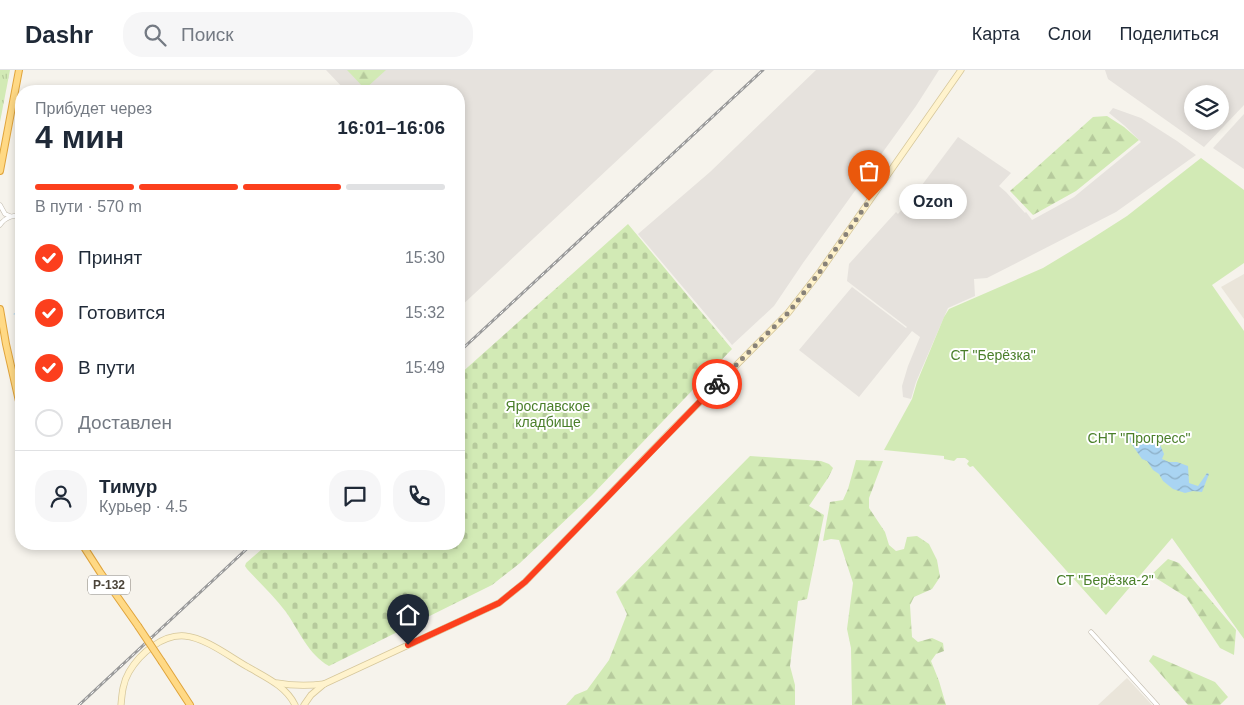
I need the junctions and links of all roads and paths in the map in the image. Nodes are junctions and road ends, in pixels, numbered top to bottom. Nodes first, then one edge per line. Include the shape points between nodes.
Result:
1 (19, 70) edge
2 (961, 70) edge
3 (16, 85) edge
4 (15, 91) edge
5 (0, 170) edge
6 (0, 205) edge
7 (10, 216) junction
8 (15, 216) edge
9 (0, 225) edge
10 (0, 309) edge
11 (15, 384) edge
12 (86, 550) edge
13 (1091, 632) dead end
14 (276, 683) junction
15 (324, 684) junction
16 (121, 705) edge
17 (190, 705) edge
18 (295, 705) edge
19 (304, 705) edge
20 (1157, 705) edge

1 - 3 highway
2 - 15 main road via 788,313 525,582 499,603
4 - 5 highway
6 - 7 street
7 - 8 street
7 - 9 street
10 - 11 highway
12 - 17 highway, Р-132, bridge
13 - 20 street
14 - 15 main road via 295,686
14 - 16 main road via 195,638 171,637 159,642 129,671
14 - 18 main road
15 - 19 main road

